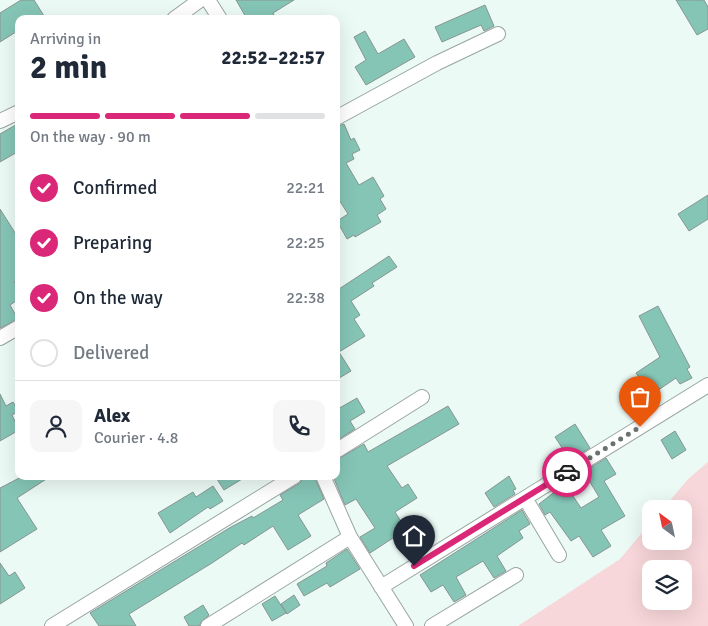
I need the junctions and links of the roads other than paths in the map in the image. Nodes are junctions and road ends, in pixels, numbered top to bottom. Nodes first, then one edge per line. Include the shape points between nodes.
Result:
1 (200, 0) edge
2 (208, 0) edge
3 (179, 15) edge
4 (217, 15) edge
5 (498, 34) dead end
6 (15, 114) edge
7 (340, 116) edge
8 (0, 121) edge
9 (15, 329) edge
10 (0, 338) edge
11 (708, 385) edge
12 (422, 397) dead end
13 (340, 448) edge
14 (289, 480) edge
15 (325, 480) edge
16 (525, 498) junction
17 (350, 537) junction
18 (560, 554) dead end
19 (516, 576) dead end
20 (380, 587) junction
21 (52, 626) edge
22 (208, 626) edge
23 (406, 626) edge
24 (432, 626) edge

1 - 3 street
2 - 4 street
5 - 7 street
6 - 8 street
9 - 10 street
11 - 16 street
12 - 13 street
14 - 21 street
15 - 17 street
16 - 18 street
16 - 20 street
17 - 20 street
17 - 22 street
19 - 24 street
20 - 23 street

